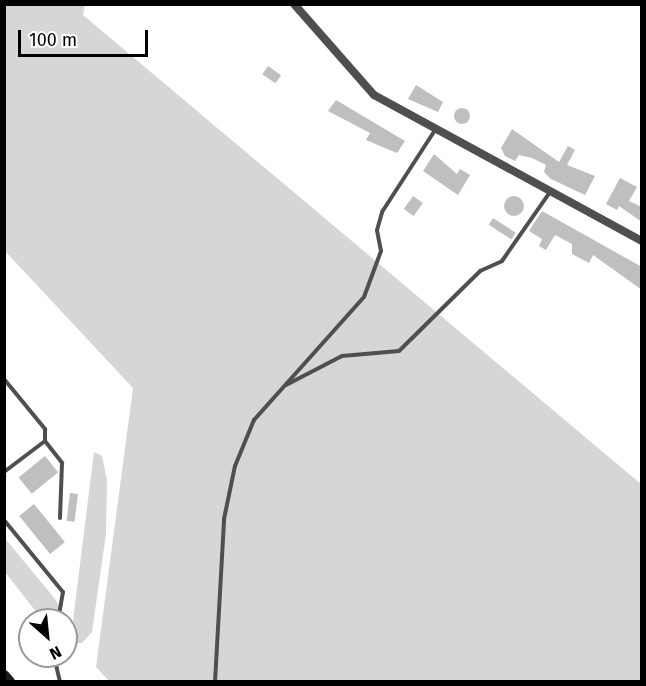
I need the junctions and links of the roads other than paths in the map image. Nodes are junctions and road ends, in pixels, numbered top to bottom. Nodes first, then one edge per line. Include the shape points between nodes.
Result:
1 (294, 4) edge
2 (435, 130) junction
3 (550, 192) junction
4 (642, 241) edge
5 (4, 379) edge
6 (283, 387) junction
7 (45, 441) junction
8 (4, 472) edge
9 (60, 518) dead end
10 (4, 519) edge
11 (60, 608) edge
12 (4, 676) edge
13 (9, 681) edge
14 (215, 681) edge

1 - 2 street via 360,85
2 - 3 street
2 - 6 lane via 382,212 377,230 381,251 364,297
3 - 4 street
3 - 6 lane via 502,261 480,271 399,351 342,356
5 - 7 lane via 45,429
6 - 14 lane via 254,420 235,466 224,519
7 - 8 lane
7 - 9 lane via 62,464
10 - 11 lane via 63,592
12 - 13 main road

